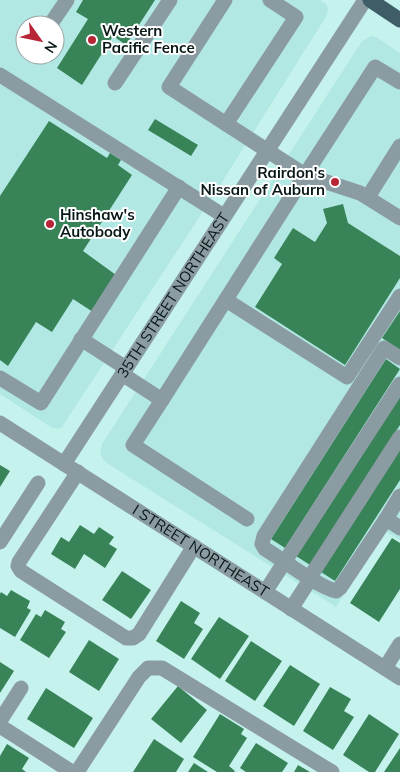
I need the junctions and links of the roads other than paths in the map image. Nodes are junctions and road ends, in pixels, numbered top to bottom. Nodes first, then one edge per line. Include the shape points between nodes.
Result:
1 (67, 0) edge
2 (170, 0) edge
3 (225, 0) edge
4 (270, 0) edge
5 (365, 0) edge
6 (370, 0) edge
7 (57, 15) edge
8 (400, 20) edge
9 (0, 75) edge
10 (400, 82) edge
11 (115, 83) dead end
12 (226, 124) junction
13 (400, 146) edge
14 (267, 150) junction
15 (305, 175) junction
16 (179, 187) junction
17 (368, 197) junction
18 (224, 216) junction
19 (400, 218) edge
20 (400, 296) edge
21 (226, 300) junction
22 (81, 339) junction
23 (400, 358) edge
24 (124, 371) junction
25 (0, 378) edge
26 (400, 384) edge
27 (162, 400) junction
28 (0, 422) edge
29 (400, 437) edge
30 (64, 464) junction
31 (78, 472) junction
32 (38, 483) dead end
33 (400, 496) edge
34 (247, 519) dead end
35 (386, 519) junction
36 (400, 528) edge
37 (0, 542) edge
38 (194, 546) junction
39 (285, 562) junction
40 (310, 578) junction
41 (266, 592) junction
42 (292, 609) junction
43 (400, 644) edge
44 (385, 668) junction
45 (400, 678) edge
46 (21, 688) dead end
47 (0, 721) edge
48 (0, 726) edge
49 (72, 772) edge
50 (77, 772) edge
51 (332, 772) edge

1 - 7 street
2 - 11 street
3 - 12 street via 169,87
4 - 12 street via 296,16
5 - 14 street, 35TH STREET NORTHEAST
6 - 8 main road
9 - 16 street
10 - 15 street via 375,66
12 - 14 street
13 - 17 street
14 - 15 street
14 - 18 street, 35TH STREET NORTHEAST
15 - 17 street
15 - 21 street
16 - 18 street
16 - 22 street
17 - 19 street
18 - 24 street, 35TH STREET NORTHEAST
20 - 21 street via 347,377
21 - 27 street
22 - 24 street
22 - 25 street via 41,403
23 - 39 street via 384,348 264,536 262,544 265,549
24 - 27 street
24 - 30 street, 35TH STREET NORTHEAST
26 - 39 street
27 - 34 street via 132,445
28 - 30 street, I STREET NORTHEAST
29 - 40 street
30 - 31 street, I STREET NORTHEAST
31 - 38 street, I STREET NORTHEAST
31 - 38 street via 18,566 126,638 139,634
32 - 37 street
33 - 35 street
35 - 36 street
35 - 40 street via 340,588 336,591 329,589
38 - 41 street, I STREET NORTHEAST
39 - 40 street
39 - 41 street
40 - 42 street
41 - 42 street, I STREET NORTHEAST
42 - 44 street, I STREET NORTHEAST
43 - 44 street
44 - 45 street, I STREET NORTHEAST
46 - 47 street
48 - 49 street
50 - 51 street via 139,677 148,668 162,668

